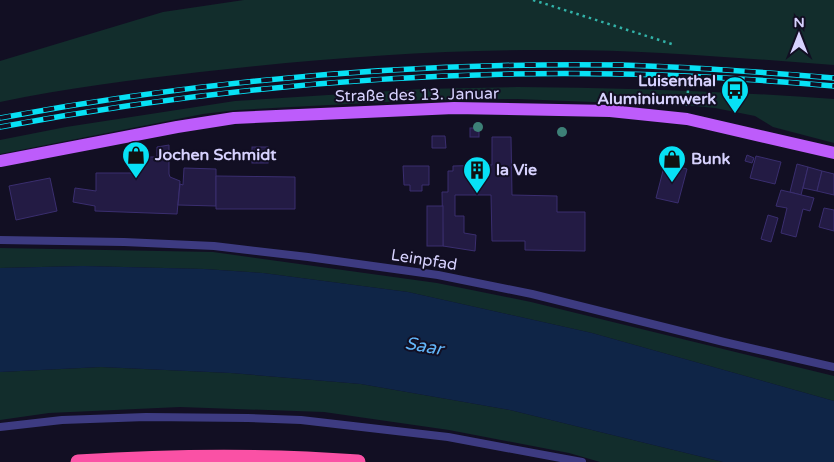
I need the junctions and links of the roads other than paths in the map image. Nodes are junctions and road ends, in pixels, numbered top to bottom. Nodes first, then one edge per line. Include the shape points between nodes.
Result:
1 (834, 153) edge
2 (0, 162) edge
3 (0, 240) edge
4 (834, 367) edge
5 (0, 427) edge
6 (78, 462) edge
7 (358, 462) edge
8 (582, 462) edge

1 - 2 main road, Straße des 13. Januar via 687,119 610,111 454,108 234,118
3 - 4 lane, Leinpfad via 214,246 438,275 532,294
5 - 8 lane via 62,420 146,418 301,420 448,437
6 - 7 highway via 213,456

